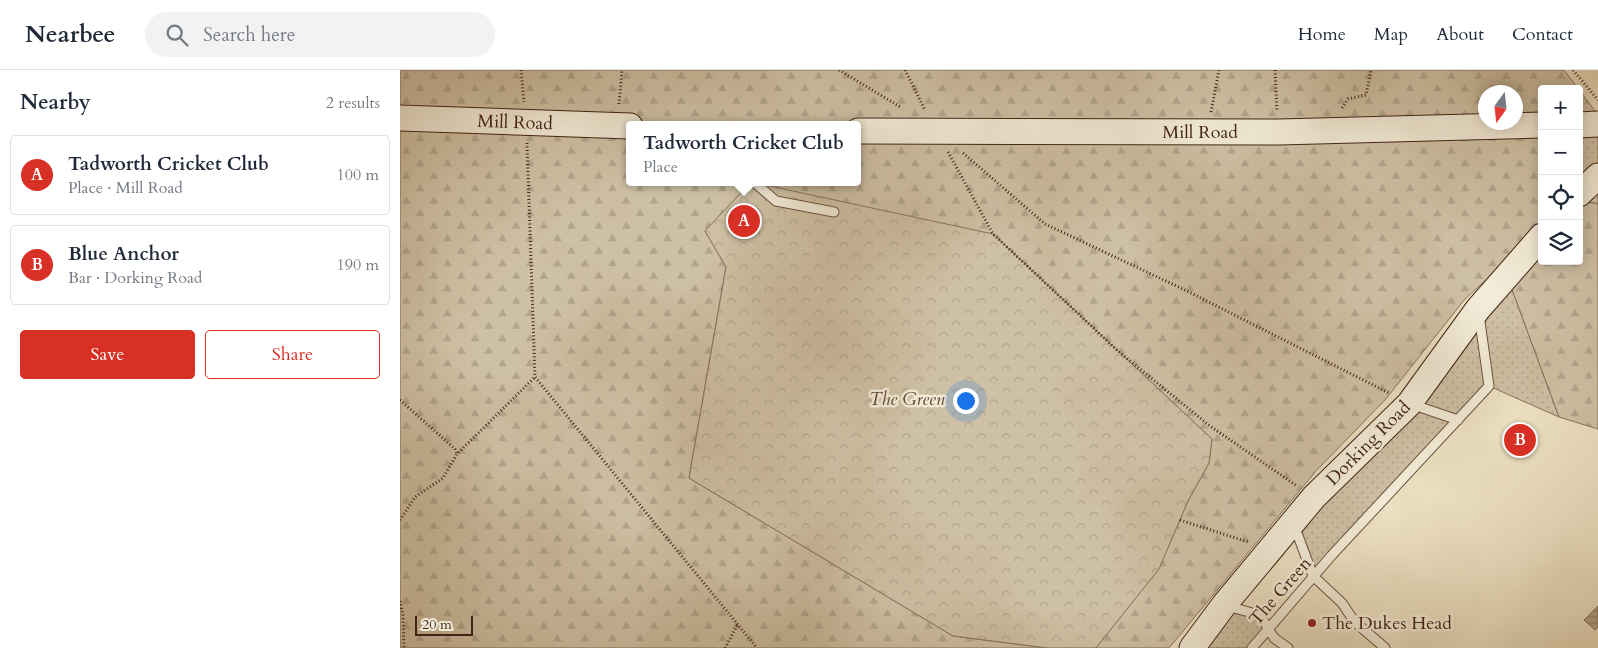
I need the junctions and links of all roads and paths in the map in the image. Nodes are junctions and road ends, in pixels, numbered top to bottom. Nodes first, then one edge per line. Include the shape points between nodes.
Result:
1 (521, 70) edge
2 (622, 70) edge
3 (839, 70) edge
4 (905, 70) edge
5 (1219, 70) edge
6 (1274, 70) edge
7 (1371, 70) edge
8 (1573, 70) edge
9 (1598, 100) edge
10 (903, 109) dead end
11 (400, 118) edge
12 (527, 123) junction
13 (1598, 124) edge
14 (1583, 125) edge
15 (624, 126) edge
16 (1538, 126) edge
17 (1328, 129) junction
18 (861, 131) edge
19 (937, 132) junction
20 (1211, 132) junction
21 (1279, 132) junction
22 (1598, 176) edge
23 (759, 186) edge
24 (1583, 190) edge
25 (834, 212) dead end
26 (1538, 241) edge
27 (1478, 309) junction
28 (535, 377) junction
29 (400, 400) edge
30 (1409, 404) junction
31 (1458, 420) junction
32 (457, 454) junction
33 (1314, 497) junction
34 (400, 520) edge
35 (1180, 520) dead end
36 (1293, 523) junction
37 (1270, 551) junction
38 (1313, 576) junction
39 (400, 601) edge
40 (1224, 605) junction
41 (738, 624) junction
42 (1268, 630) junction
43 (404, 648) edge
44 (725, 648) edge
45 (758, 648) edge
46 (1192, 648) edge
47 (1252, 648) edge
48 (1288, 648) edge
49 (1385, 648) edge

1 - 12 path
2 - 15 path
3 - 10 path
4 - 19 path
5 - 20 path via 1211,107
6 - 21 path
7 - 17 path via 1366,95 1348,99
8 - 9 path
11 - 12 main road, Mill Road
12 - 15 main road, Mill Road
12 - 28 path
13 - 14 main road
16 - 17 main road, Mill Road
17 - 21 main road, Mill Road
18 - 19 main road, Mill Road
19 - 20 main road, Mill Road
19 - 30 path via 1045,224 1185,290
19 - 33 path via 993,234 1118,351 1210,426
20 - 21 main road, Mill Road
22 - 24 main road
23 - 25 lane via 776,201
26 - 27 main road, Dorking Road
27 - 30 main road, Dorking Road
27 - 31 lane, The Green via 1489,386
28 - 32 path
28 - 41 path
29 - 32 path
30 - 31 lane
30 - 33 main road, Dorking Road
31 - 38 lane, The Green
32 - 34 path via 443,478 415,497
33 - 36 main road, Dorking Road
35 - 37 path
36 - 37 main road, Dorking Road
36 - 38 lane
37 - 40 main road, Dorking Road
38 - 42 lane, The Green
38 - 49 lane via 1342,603 1354,621
39 - 43 path
40 - 42 lane via 1256,614
40 - 46 main road, Dorking Road
41 - 44 path
41 - 45 path
42 - 47 lane, The Green
42 - 48 lane

